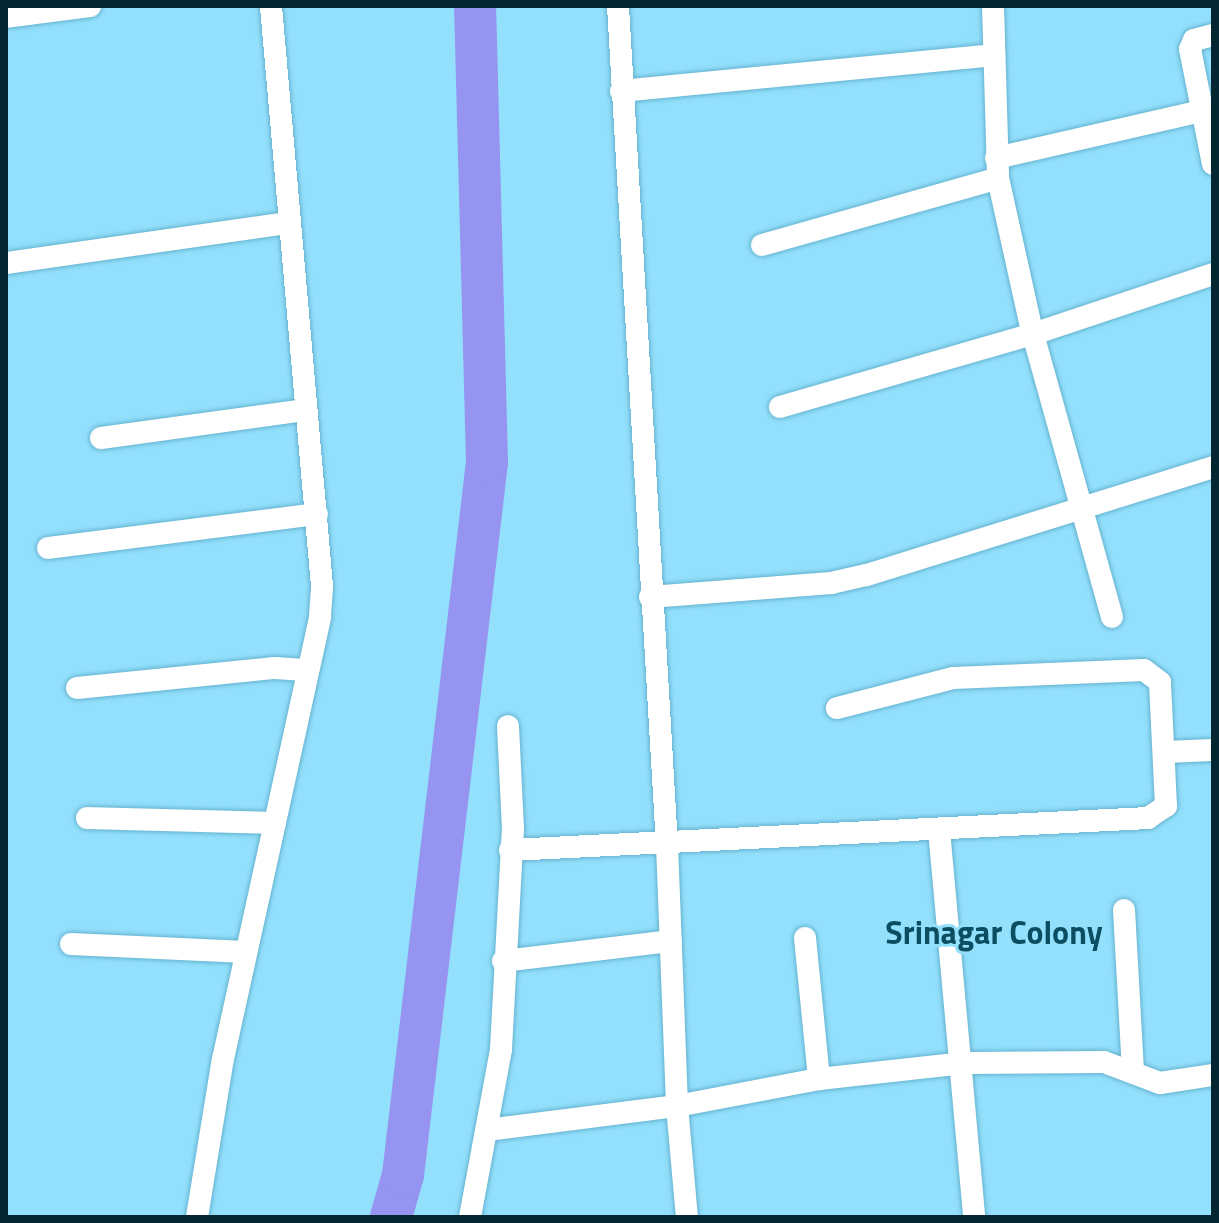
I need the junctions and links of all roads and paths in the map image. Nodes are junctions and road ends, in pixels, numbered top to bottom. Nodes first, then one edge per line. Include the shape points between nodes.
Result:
1 (90, 6) edge
2 (271, 6) edge
3 (618, 6) edge
4 (993, 6) edge
5 (6, 17) edge
6 (1213, 35) edge
7 (994, 55) junction
8 (621, 91) junction
9 (1202, 111) junction
10 (1213, 164) edge
11 (997, 168) junction
12 (286, 223) junction
13 (762, 245) dead end
14 (6, 263) edge
15 (1213, 274) edge
16 (1033, 334) junction
17 (780, 407) dead end
18 (306, 410) junction
19 (101, 438) dead end
20 (1213, 467) edge
21 (1080, 509) junction
22 (317, 514) junction
23 (48, 548) dead end
24 (650, 597) junction
25 (1112, 617) dead end
26 (305, 670) junction
27 (77, 688) dead end
28 (837, 708) dead end
29 (508, 726) dead end
30 (1213, 750) edge
31 (1166, 752) junction
32 (87, 818) dead end
33 (275, 823) junction
34 (939, 830) junction
35 (667, 845) junction
36 (510, 850) junction
37 (1124, 910) dead end
38 (805, 938) dead end
39 (671, 941) junction
40 (71, 944) dead end
41 (246, 952) junction
42 (503, 961) junction
43 (964, 1063) junction
44 (1133, 1071) junction
45 (1213, 1075) edge
46 (819, 1079) junction
47 (677, 1106) junction
48 (487, 1130) junction
49 (197, 1217) edge
50 (470, 1217) edge
51 (687, 1217) edge
52 (974, 1217) edge

1 - 5 street
2 - 12 street
3 - 8 street
4 - 7 street
6 - 9 street via 1194,40 1190,49
7 - 8 street
7 - 11 street
8 - 24 street
9 - 10 street
9 - 11 street
11 - 13 street
11 - 16 street
12 - 14 street
12 - 18 street
15 - 16 street
16 - 17 street
16 - 21 street
18 - 19 street
18 - 22 street
20 - 21 street
21 - 24 street via 831,583
21 - 25 street
22 - 23 street
22 - 26 street via 320,616
24 - 35 street
26 - 27 street via 275,668
26 - 33 street
28 - 31 street via 953,678 1144,670 1160,682
29 - 36 street
30 - 31 street
31 - 34 street via 1166,806 1159,815
32 - 33 street
33 - 41 street
34 - 35 street
34 - 43 street
35 - 36 street
35 - 39 street
36 - 42 street
37 - 44 street
38 - 46 street
39 - 42 street
39 - 47 street
40 - 41 street
41 - 49 street
42 - 48 street via 501,1049
43 - 44 street via 1079,1061
43 - 46 street
43 - 52 street
44 - 45 street via 1160,1083
46 - 47 street
47 - 48 street
47 - 51 street
48 - 50 street

